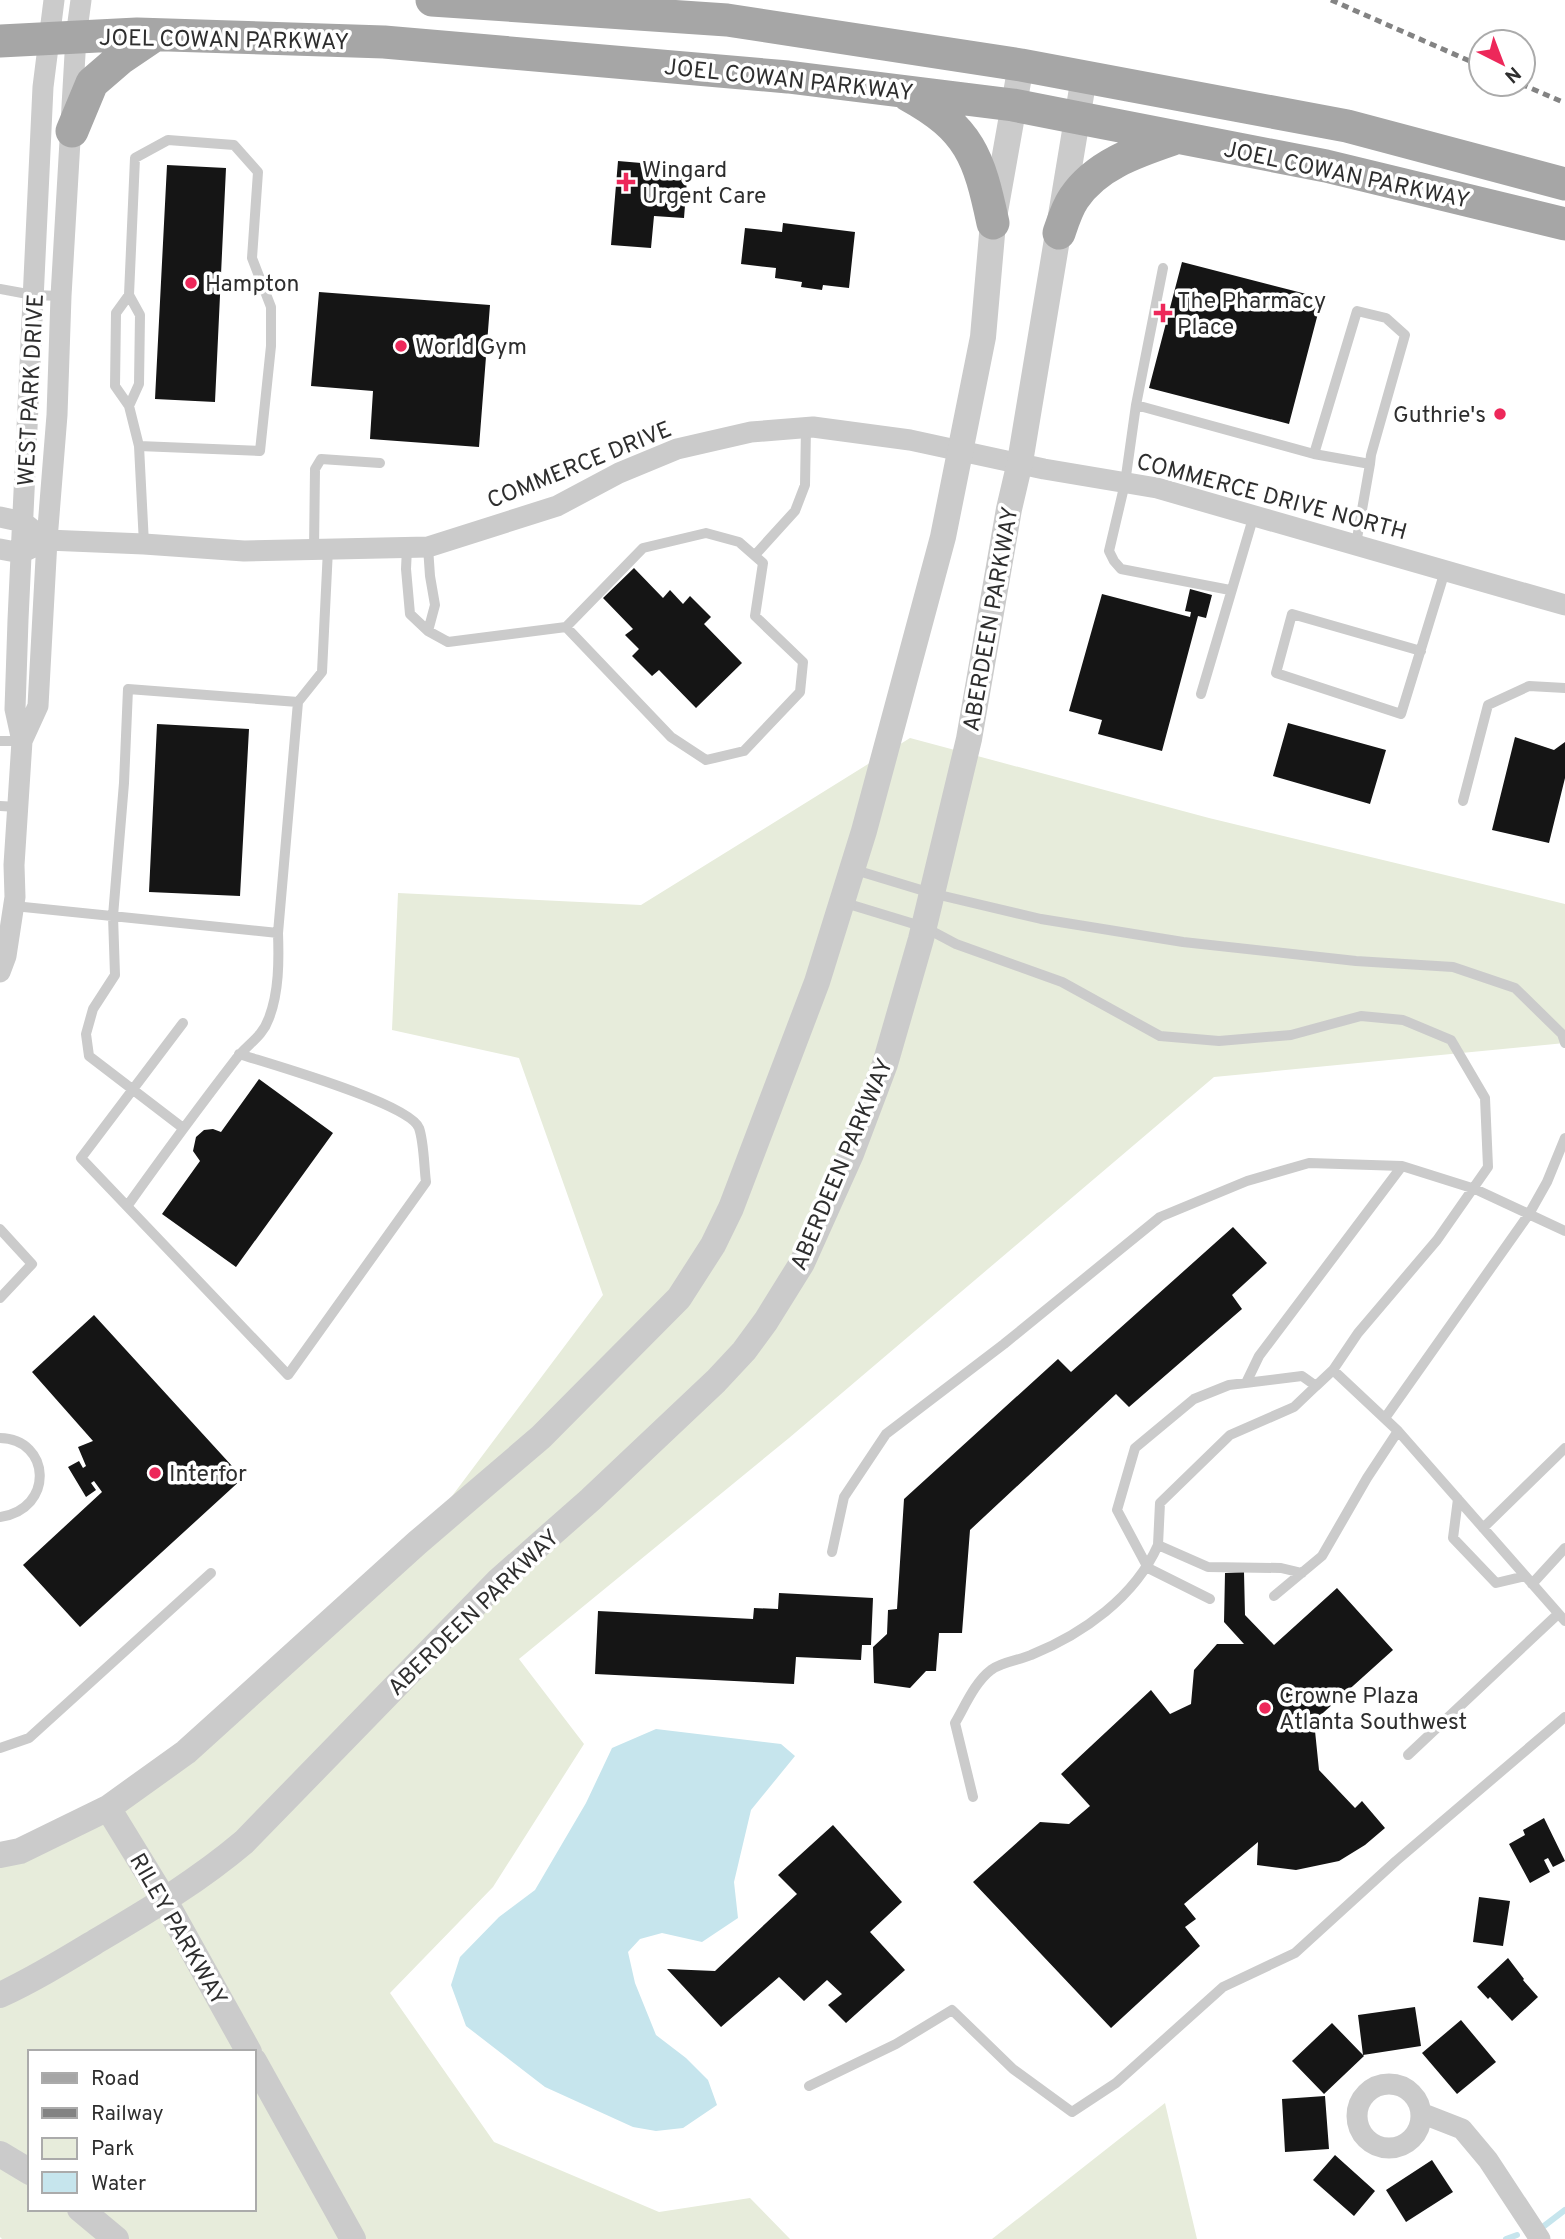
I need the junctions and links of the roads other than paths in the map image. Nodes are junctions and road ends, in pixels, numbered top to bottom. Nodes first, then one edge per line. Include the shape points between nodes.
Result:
1 (54, 0) edge
2 (81, 0) edge
3 (432, 0) edge
4 (545, 4) edge
5 (155, 34) junction
6 (63, 38) junction
7 (0, 41) edge
8 (1021, 65) junction
9 (1084, 77) junction
10 (900, 91) junction
11 (1013, 105) junction
12 (1079, 118) junction
13 (72, 131) junction
14 (1178, 138) junction
15 (1565, 184) edge
16 (993, 223) junction
17 (1565, 225) edge
18 (1059, 233) junction
19 (1163, 268) dead end
20 (0, 289) edge
21 (33, 295) junction
22 (129, 295) junction
23 (61, 296) junction
24 (1136, 405) junction
25 (129, 406) junction
26 (806, 427) junction
27 (139, 446) junction
28 (961, 452) junction
29 (1314, 454) junction
30 (1020, 462) junction
31 (380, 463) dead end
32 (1370, 464) junction
33 (1125, 482) junction
34 (1254, 515) junction
35 (0, 517) edge
36 (23, 522) junction
37 (47, 540) junction
38 (144, 544) junction
39 (1356, 544) junction
40 (417, 548) junction
41 (0, 549) edge
42 (321, 550) junction
43 (21, 553) junction
44 (755, 555) junction
45 (1446, 571) junction
46 (1230, 590) junction
47 (1565, 605) edge
48 (566, 628) junction
49 (429, 631) junction
50 (1421, 651) junction
51 (1565, 688) edge
52 (1201, 695) dead end
53 (298, 702) junction
54 (0, 741) edge
55 (22, 741) junction
56 (1463, 801) dead end
57 (9, 806) edge
58 (852, 869) junction
59 (931, 893) junction
60 (842, 901) junction
61 (14, 906) junction
62 (113, 916) junction
63 (924, 927) junction
64 (278, 933) junction
65 (0, 972) edge
66 (183, 1023) dead end
67 (1565, 1043) edge
68 (239, 1054) junction
69 (132, 1090) junction
70 (183, 1128) junction
71 (1565, 1138) edge
72 (1402, 1166) junction
73 (1475, 1189) junction
74 (128, 1205) junction
75 (1529, 1214) junction
76 (0, 1229) edge
77 (1565, 1231) edge
78 (0, 1298) edge
79 (1333, 1370) junction
80 (1246, 1383) junction
81 (1316, 1386) junction
82 (1385, 1418) junction
83 (1398, 1431) junction
84 (0, 1438) edge
85 (1565, 1448) edge
86 (1458, 1499) junction
87 (0, 1517) edge
88 (1483, 1528) junction
89 (1158, 1545) junction
90 (1565, 1548) edge
91 (832, 1552) dead end
92 (1148, 1568) junction
93 (211, 1573) dead end
94 (1302, 1573) junction
95 (1528, 1580) junction
96 (1275, 1596) dead end
97 (1210, 1599) dead end
98 (1562, 1618) edge
99 (1565, 1717) edge
100 (3, 1743) edge
101 (1408, 1755) dead end
102 (973, 1797) dead end
103 (108, 1808) junction
104 (0, 1855) edge
105 (165, 1901) junction
106 (0, 1994) edge
107 (248, 2050) edge
108 (256, 2065) edge
109 (809, 2086) dead end
110 (1421, 2113) dead end
111 (0, 2154) edge
112 (28, 2171) edge
113 (82, 2211) edge
114 (116, 2239) edge
115 (353, 2239) edge
116 (1540, 2239) edge

1 - 6 street
2 - 6 street
3 - 4 main road, JOEL COWAN PARKWAY
4 - 8 main road, JOEL COWAN PARKWAY via 727,20
5 - 6 main road, JOEL COWAN PARKWAY
5 - 10 main road, JOEL COWAN PARKWAY via 384,42
5 - 13 main road via 92,83
6 - 7 main road, JOEL COWAN PARKWAY
6 - 13 street, WEST PARK DRIVE
6 - 21 street, WEST PARK DRIVE via 43,86
8 - 9 main road, JOEL COWAN PARKWAY
8 - 11 street
9 - 12 street, ABERDEEN PARKWAY
9 - 15 main road, JOEL COWAN PARKWAY via 1346,126
10 - 11 main road, JOEL COWAN PARKWAY
10 - 16 main road via 933,109 963,136 983,174
11 - 12 main road, JOEL COWAN PARKWAY
11 - 16 street
12 - 14 main road, JOEL COWAN PARKWAY
12 - 18 street, ABERDEEN PARKWAY
13 - 23 street, WEST PARK DRIVE
14 - 17 main road, JOEL COWAN PARKWAY via 1326,166
14 - 18 main road via 1122,158 1089,178 1072,200
16 - 28 street via 983,337
18 - 30 street, ABERDEEN PARKWAY
19 - 24 lane
20 - 21 lane
21 - 23 lane
21 - 36 street, WEST PARK DRIVE
22 - 25 lane via 140,315 139,384
22 - 25 lane via 116,313 115,386
22 - 27 lane via 135,158 168,140 234,145 258,172 252,258 271,307 260,451
23 - 37 street, WEST PARK DRIVE
24 - 29 lane
24 - 33 lane
25 - 27 lane
26 - 28 street, COMMERCE DRIVE via 910,440
26 - 40 street, COMMERCE DRIVE via 751,432 677,449 557,506
26 - 44 lane via 804,485 795,511
27 - 38 lane
28 - 30 street, COMMERCE DRIVE NORTH
28 - 58 street via 943,537
29 - 32 lane
29 - 32 lane via 1357,311 1386,318 1405,335
30 - 33 street, COMMERCE DRIVE NORTH
30 - 59 street, ABERDEEN PARKWAY via 969,739
31 - 42 lane via 321,459 315,469
32 - 39 lane
33 - 34 street, COMMERCE DRIVE NORTH
33 - 46 lane via 1109,551 1121,569
34 - 39 street, COMMERCE DRIVE NORTH
34 - 46 lane
35 - 36 street
36 - 37 street
36 - 43 street, WEST PARK DRIVE
37 - 38 street, COMMERCE DRIVE
37 - 43 street, COMMERCE DRIVE
37 - 55 street, WEST PARK DRIVE via 38,706
38 - 42 street, COMMERCE DRIVE via 244,551
39 - 45 street, COMMERCE DRIVE NORTH
40 - 42 street, COMMERCE DRIVE
40 - 49 lane via 435,605
40 - 49 lane via 406,569 410,614
41 - 43 street
42 - 53 lane via 322,672
43 - 55 street, WEST PARK DRIVE via 15,709
44 - 48 lane via 739,542 706,533 643,548
44 - 48 lane via 764,563 755,616 803,662 800,692 744,751 706,760 671,737
45 - 47 street, COMMERCE DRIVE NORTH
45 - 50 lane
46 - 52 lane
48 - 49 lane via 448,642
50 - 50 lane via 1401,714 1276,673 1292,614
51 - 56 lane via 1528,687 1488,705
53 - 62 lane via 128,689
53 - 64 lane
54 - 55 lane
55 - 57 street, WEST PARK DRIVE
57 - 61 street, WEST PARK DRIVE
58 - 59 lane
58 - 60 street
59 - 63 street, ABERDEEN PARKWAY
59 - 67 lane via 1041,919 1183,942 1453,967 1515,988 1562,1034
60 - 63 lane
60 - 103 street via 817,982 731,1208 679,1298 541,1437 186,1752
61 - 62 lane
61 - 65 street, WEST PARK DRIVE
62 - 64 lane
62 - 69 lane via 115,975 93,1009 86,1036 89,1056
63 - 73 lane via 956,944 1062,982 1160,1036 1219,1041 1291,1035 1361,1016 1403,1020 1451,1040 1485,1098 1488,1167
63 - 105 street, ABERDEEN PARKWAY via 885,1064 851,1154 802,1263 744,1351 590,1500 498,1581 244,1842
64 - 68 lane via 279,965 269,1018 257,1040
66 - 69 lane
68 - 70 lane
68 - 74 lane via 334,1084 411,1118 419,1128 426,1182 288,1375
69 - 70 lane
69 - 74 lane via 81,1158
70 - 74 lane
71 - 75 lane
72 - 73 lane
72 - 80 lane via 1259,1356
72 - 91 lane via 1309,1163 1247,1181 1160,1217 886,1434 844,1497
73 - 75 lane
73 - 79 lane
75 - 77 lane
75 - 82 lane
76 - 78 lane via 32,1264
79 - 81 lane
79 - 82 lane
80 - 81 lane via 1302,1377
80 - 92 lane via 1194,1399 1135,1448 1117,1510
81 - 89 lane via 1294,1407 1230,1435 1160,1503
82 - 83 lane
83 - 86 lane
83 - 94 lane via 1322,1556
84 - 87 lane via 30,1450 40,1473 34,1498 25,1508
85 - 88 lane
86 - 88 lane
86 - 95 lane via 1453,1538 1496,1583
88 - 95 lane
89 - 92 lane
89 - 94 lane via 1208,1566
90 - 95 lane
92 - 97 lane
92 - 102 lane via 1106,1611 1073,1636 992,1669 971,1694 955,1723
93 - 100 lane via 29,1738
94 - 96 lane
95 - 98 lane
98 - 101 lane
99 - 109 lane via 1295,1952 1223,1987 1116,2083 1072,2112 1013,2069 952,2010 896,2044
103 - 104 street
103 - 105 street, RILEY PARKWAY
105 - 106 street, ABERDEEN PARKWAY
105 - 107 street, RILEY PARKWAY
108 - 115 street
110 - 116 street via 1462,2129
111 - 112 street
113 - 114 street

